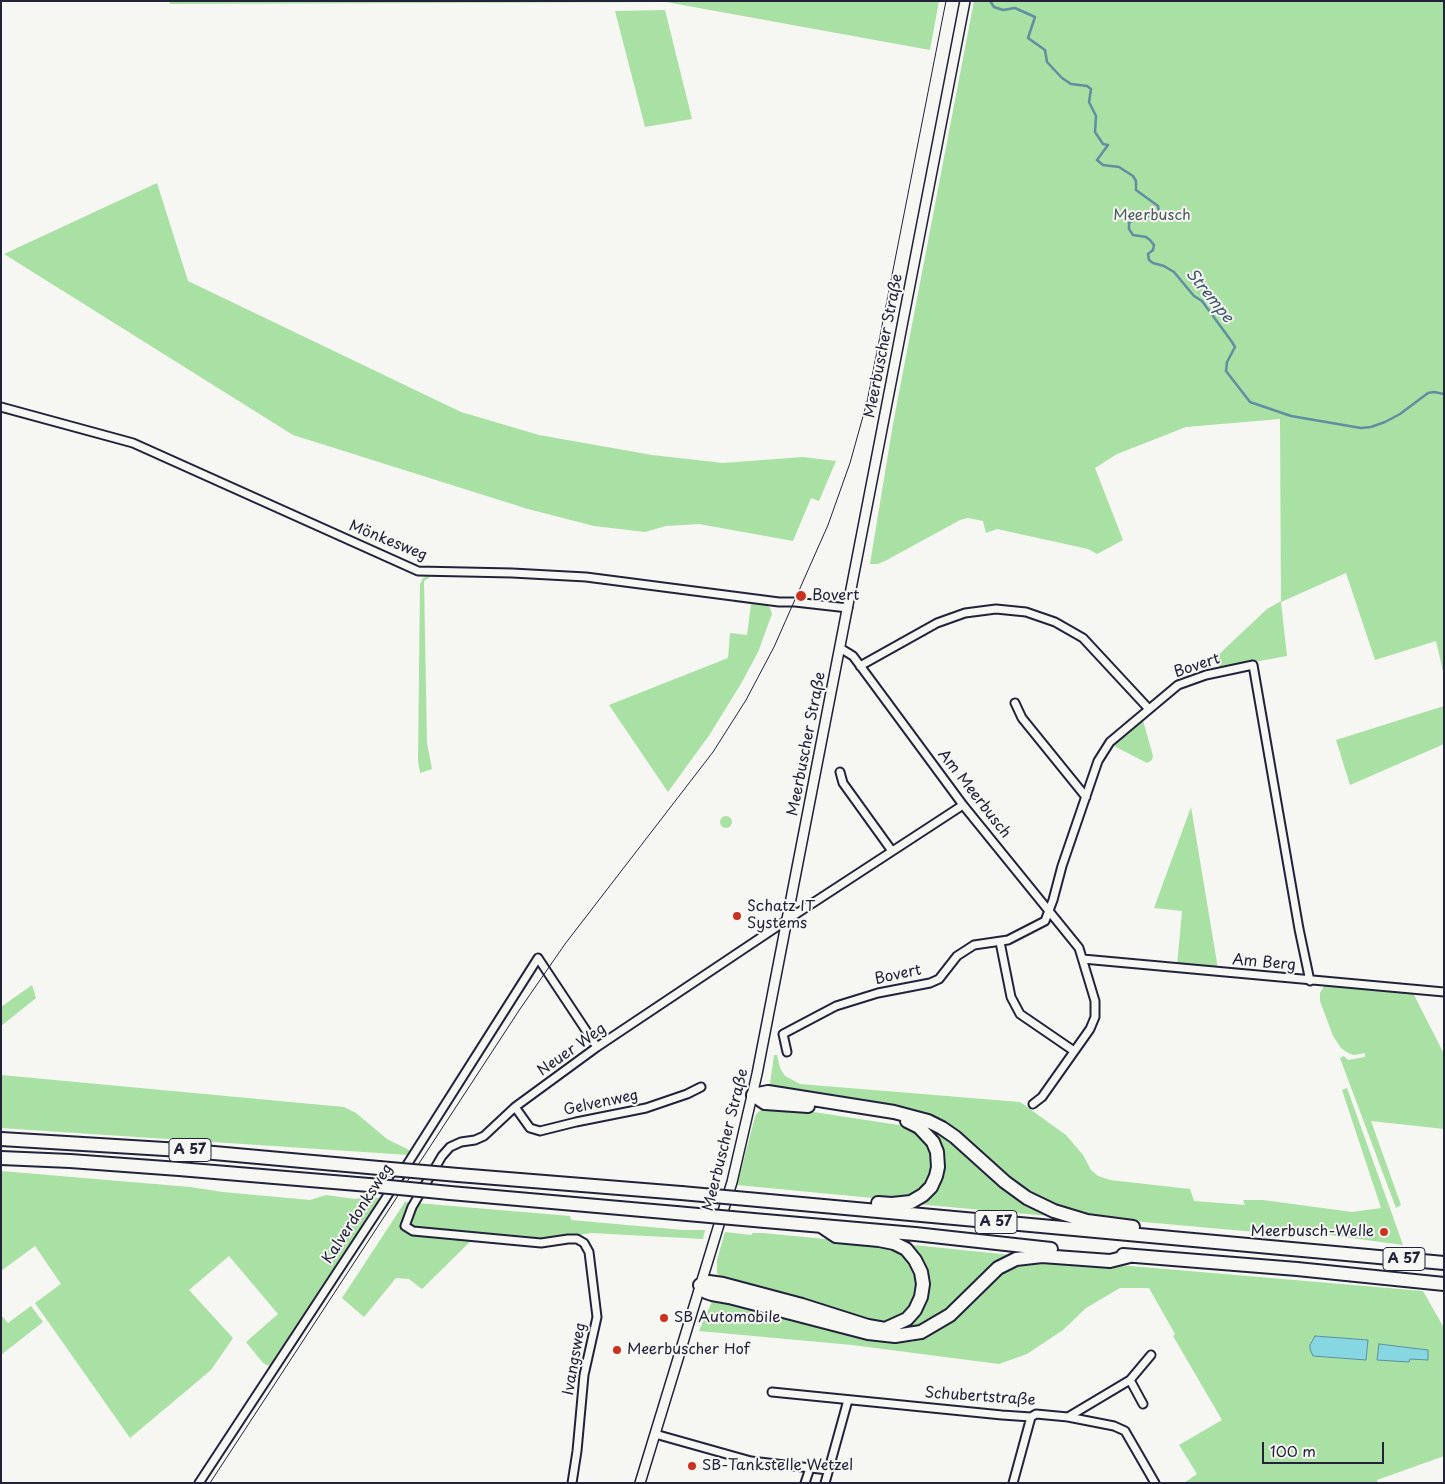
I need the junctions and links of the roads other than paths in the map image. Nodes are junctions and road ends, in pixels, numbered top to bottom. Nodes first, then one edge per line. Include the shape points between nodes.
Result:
1 (965, 1) edge
2 (1, 407) edge
3 (848, 608) junction
4 (840, 648) junction
5 (860, 666) junction
6 (1015, 703) dead end
7 (1148, 708) junction
8 (840, 772) dead end
9 (1086, 797) junction
10 (963, 805) junction
11 (892, 851) junction
12 (1050, 910) junction
13 (786, 922) junction
14 (1000, 942) junction
15 (1083, 960) junction
16 (1310, 981) junction
17 (1444, 992) edge
18 (597, 1047) junction
19 (1074, 1051) junction
20 (787, 1052) dead end
21 (700, 1087) dead end
22 (753, 1095) junction
23 (1032, 1104) dead end
24 (515, 1107) junction
25 (1, 1139) edge
26 (1, 1158) edge
27 (831, 1207) junction
28 (405, 1226) joint
29 (821, 1226) junction
30 (1162, 1237) junction
31 (1130, 1256) junction
32 (1444, 1263) edge
33 (1444, 1284) edge
34 (700, 1285) junction
35 (1151, 1355) dead end
36 (1130, 1380) junction
37 (772, 1392) dead end
38 (848, 1400) junction
39 (1143, 1404) dead end
40 (1031, 1417) junction
41 (1068, 1417) junction
42 (655, 1434) junction
43 (810, 1468) junction
44 (828, 1470) junction
45 (199, 1483) edge
46 (572, 1483) edge
47 (640, 1483) edge
48 (805, 1483) edge
49 (825, 1483) edge
50 (1013, 1483) edge
51 (1155, 1483) edge

1 - 3 main road, Meerbuscher Straße
2 - 3 street, Mönkesweg via 133,443 418,571 586,577 772,602
3 - 4 main road, Meerbuscher Straße
4 - 5 street, Am Meerbusch via 849,652
4 - 13 main road, Meerbuscher Straße
5 - 7 street via 937,623 965,613 996,609 1026,612 1055,622 1083,638
5 - 10 street, Am Meerbusch
6 - 9 street via 1022,718
7 - 9 street, Bovert via 1110,742 1098,761
7 - 16 street, Bovert via 1178,685 1253,665
8 - 11 street via 843,783
9 - 12 street, Bovert
10 - 11 street, Neuer Weg
10 - 12 street, Am Meerbusch
11 - 13 street, Neuer Weg
12 - 14 street, Bovert via 1045,921
12 - 15 street, Am Meerbusch via 1079,948
13 - 18 street, Neuer Weg
13 - 22 main road, Meerbuscher Straße
14 - 19 street via 1011,998 1020,1014
14 - 20 street, Bovert via 974,945 957,956 939,979 930,983 878,993 836,1006 784,1034
15 - 16 street, Am Berg
15 - 19 street, Am Meerbusch via 1096,1011 1093,1023
16 - 17 street, Am Berg
18 - 24 street, Neuer Weg
18 - 45 street, Kalverdonksweg via 538,958
19 - 23 street, Am Meerbusch via 1042,1097
21 - 24 street, Gelvenweg via 646,1108 540,1131 530,1128
22 - 27 highway via 765,1103 897,1118 919,1127 933,1142 938,1167 931,1188 923,1195 911,1202 843,1201
22 - 30 highway via 768,1092 894,1112 928,1121 955,1137 1027,1198 1054,1211 1132,1226
22 - 34 main road, Meerbuscher Straße via 732,1182
24 - 28 street, Neuer Weg via 479,1139 461,1142 442,1156 412,1207
25 - 27 highway, A 57, bridge via 172,1149
26 - 29 highway, A 57, bridge via 159,1167
27 - 30 highway, A 57
28 - 46 street, Ivangsweg via 422,1232 542,1243 577,1239 584,1243 589,1252 597,1316 584,1375
29 - 31 highway, A 57
29 - 34 highway via 836,1236 879,1240 906,1249 916,1260 923,1284 921,1297 907,1319 884,1329 723,1284 709,1282
30 - 32 highway, A 57
31 - 33 highway, A 57
31 - 34 highway via 1110,1261 1042,1256 1016,1259 998,1268 950,1315 922,1332 895,1336 868,1333 712,1294
34 - 42 main road, Meerbuscher Straße
35 - 36 street
36 - 39 street
36 - 41 street
37 - 38 street, Schubertstraße
38 - 40 street, Schubertstraße
38 - 44 street
40 - 41 street, Schubertstraße via 1036,1414
40 - 50 street
41 - 51 street, Schubertstraße via 1124,1431
42 - 43 street via 751,1461
42 - 47 main road, Meerbuscher Straße
43 - 44 street
43 - 48 street
44 - 49 street

